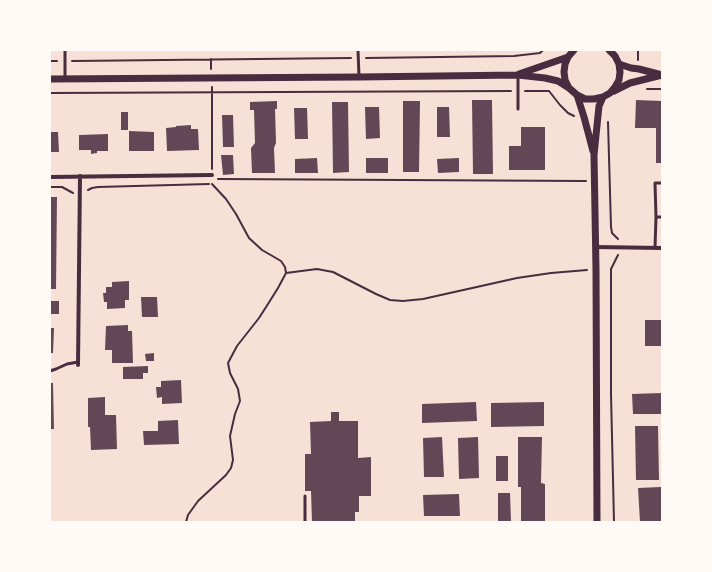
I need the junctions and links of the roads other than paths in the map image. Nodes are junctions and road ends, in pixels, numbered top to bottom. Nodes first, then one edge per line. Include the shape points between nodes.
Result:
1 (65, 50) edge
2 (358, 50) edge
3 (574, 50) edge
4 (609, 50) edge
5 (568, 57) junction
6 (619, 64) junction
7 (518, 75) junction
8 (662, 75) edge
9 (359, 77) junction
10 (50, 79) edge
11 (65, 80) junction
12 (569, 88) junction
13 (577, 95) junction
14 (607, 95) junction
15 (518, 110) dead end
16 (594, 155) junction
17 (212, 175) road end
18 (80, 176) junction
19 (50, 177) edge
20 (662, 183) edge
21 (656, 217) junction
22 (662, 218) edge
23 (595, 247) junction
24 (655, 248) junction
25 (662, 248) edge
26 (78, 364) joint
27 (50, 371) edge
28 (305, 496) dead end
29 (305, 522) edge
30 (597, 522) edge

1 - 11 lane
2 - 9 lane
3 - 5 street
4 - 6 street
5 - 7 street
5 - 12 street via 564,72
6 - 8 street
6 - 14 street via 619,80
7 - 9 street
7 - 12 street via 558,81
7 - 15 lane
8 - 14 street via 630,83
9 - 11 street
10 - 11 street
12 - 13 street
13 - 14 street via 585,99
13 - 16 street
14 - 16 street via 599,106
16 - 23 street
17 - 18 street
18 - 19 street
18 - 26 street
20 - 21 lane via 655,184
21 - 22 lane
21 - 24 lane
23 - 24 street
23 - 30 street
24 - 25 street
26 - 27 lane via 67,364
28 - 29 lane

